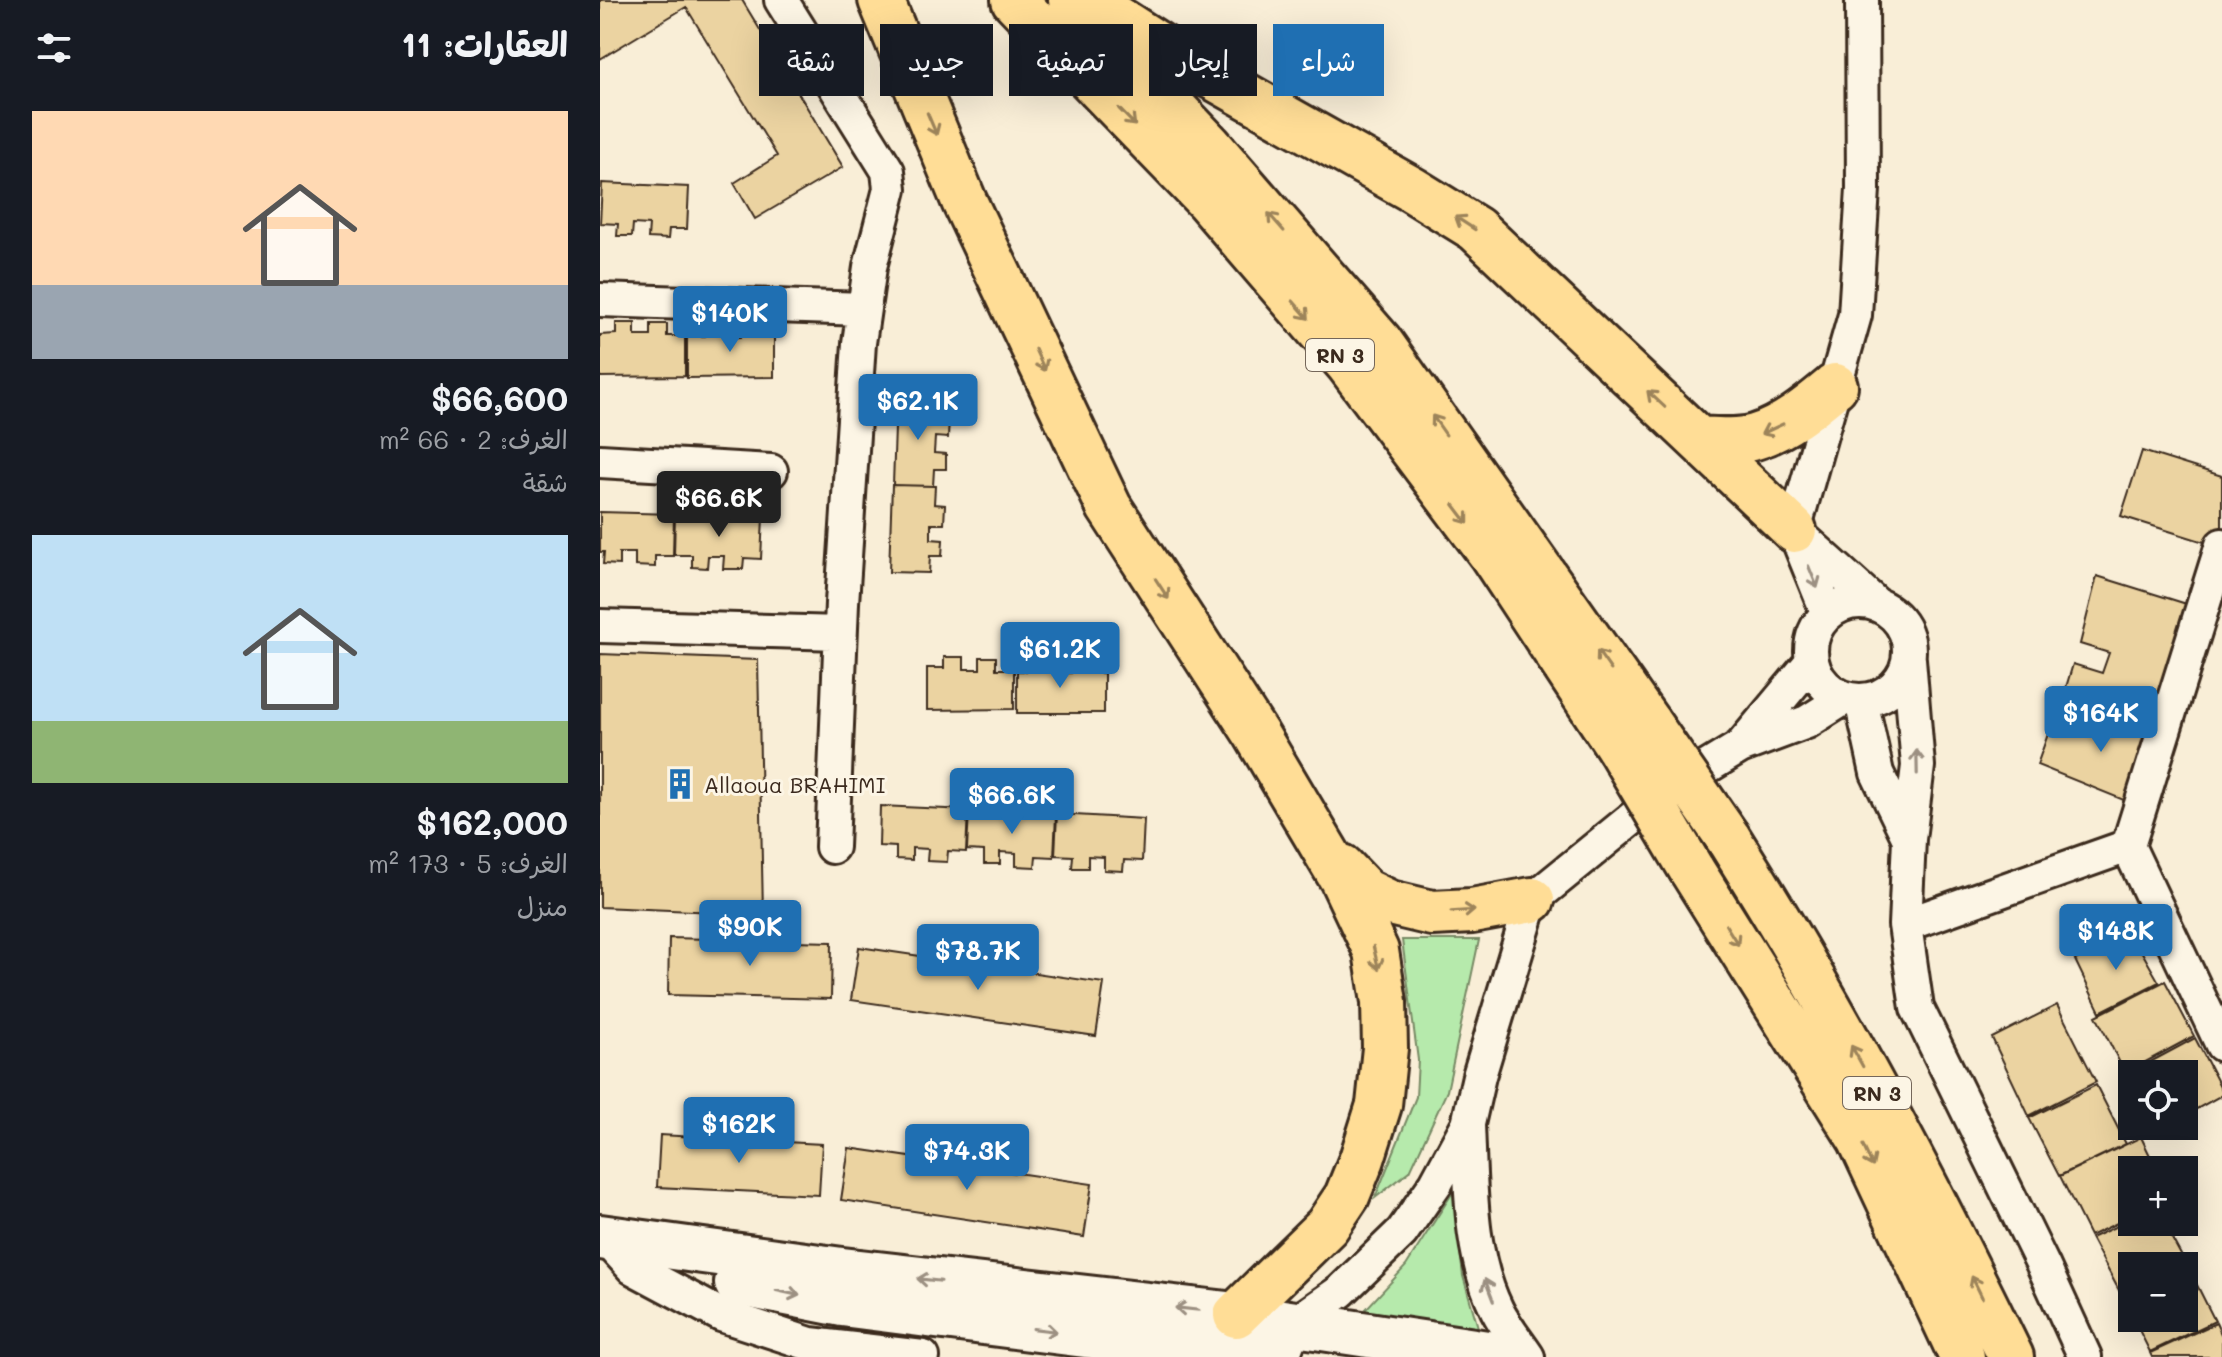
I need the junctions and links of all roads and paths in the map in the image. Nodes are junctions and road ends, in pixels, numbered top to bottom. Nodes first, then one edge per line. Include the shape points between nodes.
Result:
1 (781, 0) edge
2 (881, 0) edge
3 (1014, 0) edge
4 (1071, 0) edge
5 (1089, 0) edge
6 (1862, 0) edge
7 (600, 300) edge
8 (864, 309) junction
9 (1835, 386) junction
10 (1698, 439) junction
11 (600, 461) edge
12 (771, 471) dead end
13 (1794, 530) junction
14 (2222, 545) edge
15 (1876, 604) junction
16 (1828, 614) junction
17 (600, 626) edge
18 (840, 633) junction
19 (1909, 659) junction
20 (1812, 661) junction
21 (1853, 699) junction
22 (1634, 736) junction
23 (1740, 747) junction
24 (1309, 823) junction
25 (1909, 839) junction
26 (2128, 846) junction
27 (832, 847) dead end
28 (1532, 900) junction
29 (1905, 925) junction
30 (2222, 1045) edge
31 (1468, 1124) junction
32 (610, 1252) edge
33 (1236, 1315) junction
34 (1289, 1340) edge
35 (1510, 1356) edge
36 (923, 1357) edge
37 (1259, 1357) edge
38 (1962, 1357) edge
39 (2011, 1357) edge
40 (2085, 1357) edge

1 - 8 street via 888,171 890,189
2 -> 24 highway via 964,201 1109,507
3 -> 22 highway, RN 3 via 1207,200 1349,365
22 -> 4 highway, RN 3 via 1380,342 1209,145
10 -> 5 highway via 1476,229 1174,55
6 - 9 street via 1863,189 1855,315
7 - 8 street
8 - 18 street
9 -> 10 highway via 1790,420 1755,437
9 - 13 street
10 - 13 highway
11 - 12 street
13 - 15 street
13 -> 16 street
14 - 26 street
15 - 16 street via 1843,605
15 - 19 street via 1902,626
16 - 20 street via 1817,627
17 - 18 street
18 - 27 street
19 - 21 street via 1893,688
25 -> 19 street via 1918,766
20 - 21 street via 1829,689
20 - 23 street
21 - 23 street
21 - 25 street via 1877,773
22 -> 38 highway, RN 3, bridge via 1691,869 1860,1139
39 -> 22 highway, RN 3, bridge via 1882,1103 1728,838
23 - 28 street via 1661,795
24 -> 28 highway via 1365,891 1390,903 1432,913
24 -> 33 highway via 1376,951 1385,1048 1379,1105 1347,1196 1327,1226
25 - 29 street
26 - 29 street
26 - 30 street
28 - 31 street
29 - 40 street via 1917,1008
31 - 34 street via 1402,1232
35 -> 31 street via 1478,1253
33 -> 32 main road via 842,1270
32 - 36 street via 721,1315 810,1344
32 -> 37 main road via 842,1304
33 - 34 main road
34 - 35 main road

